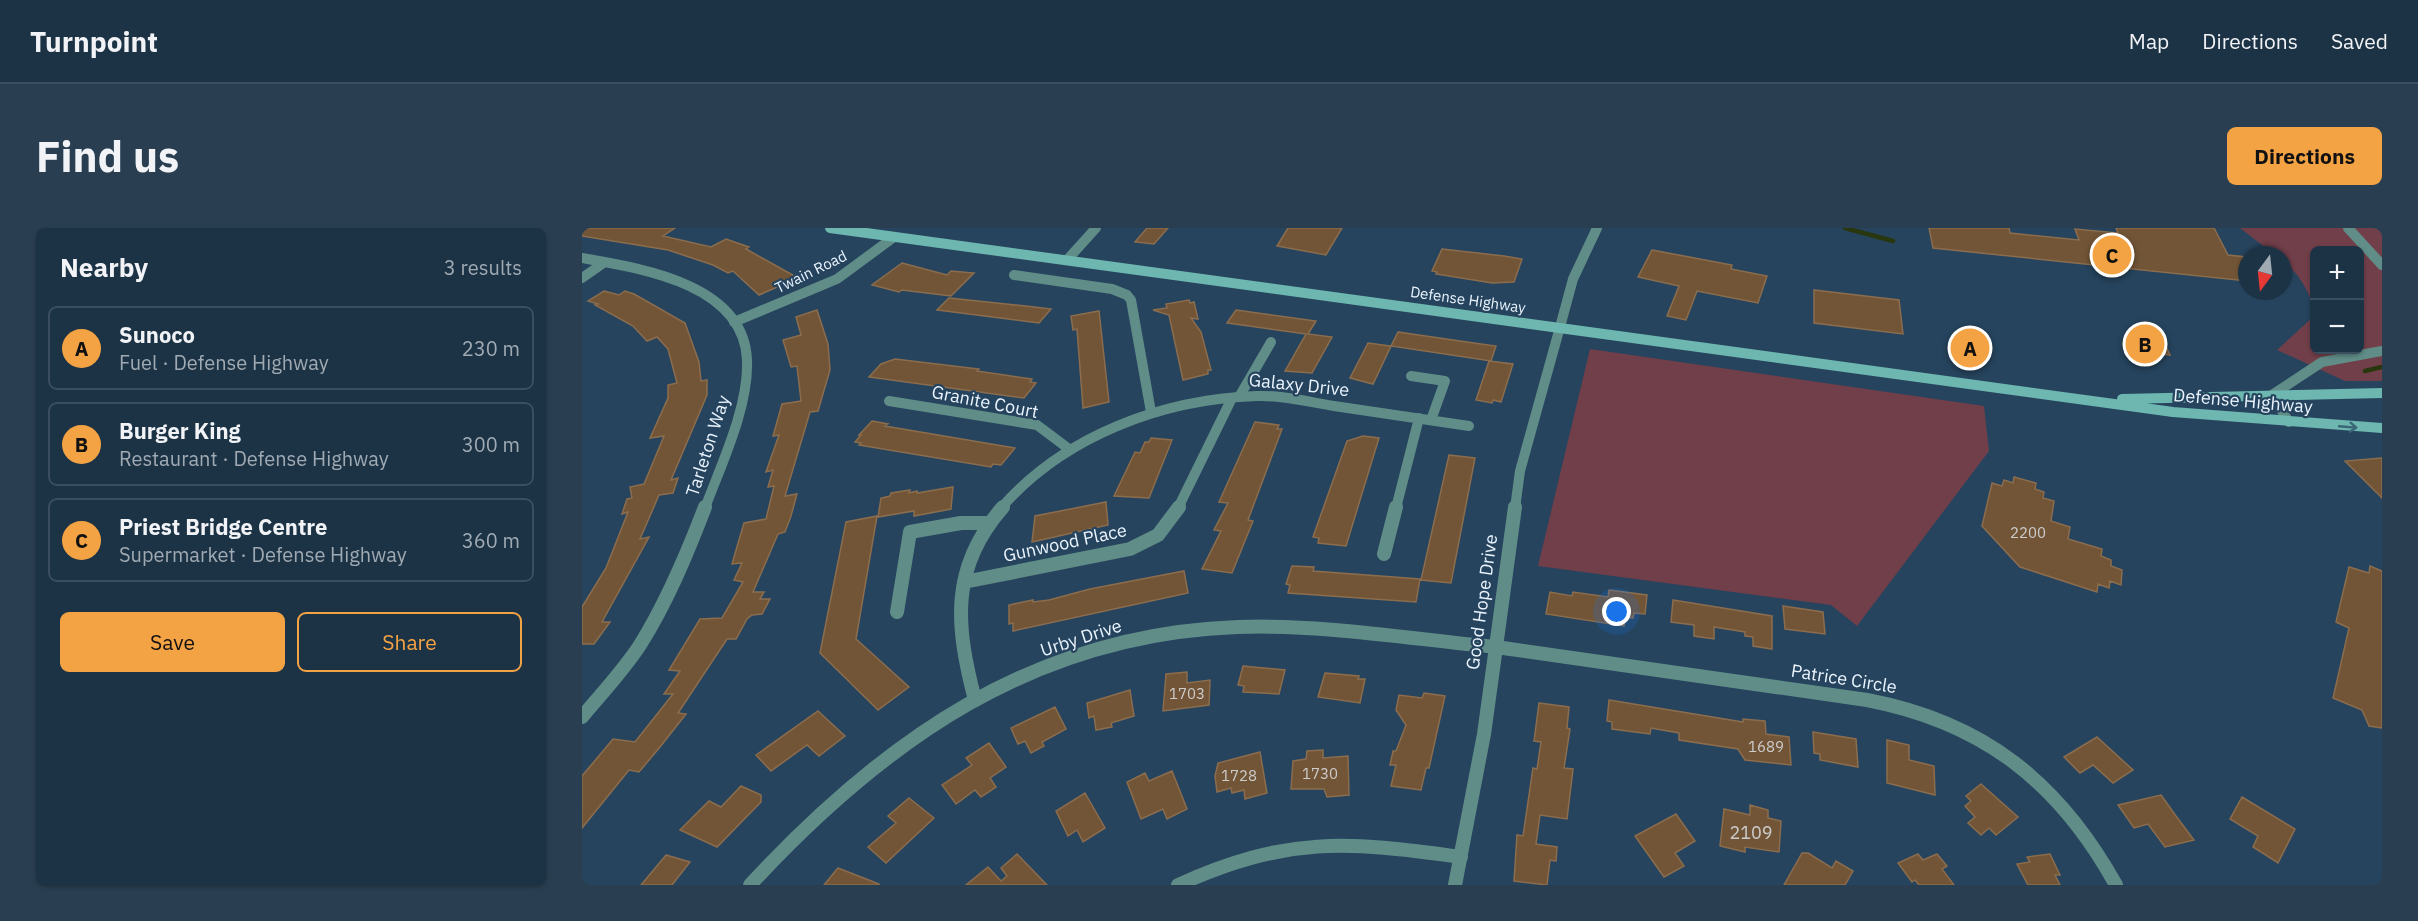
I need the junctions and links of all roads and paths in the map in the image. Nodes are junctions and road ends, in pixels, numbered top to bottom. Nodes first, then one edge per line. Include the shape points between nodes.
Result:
1 (830, 228) edge
2 (1096, 228) edge
3 (1598, 228) edge
4 (2348, 228) edge
5 (894, 237) junction
6 (582, 258) edge
7 (1067, 260) junction
8 (605, 262) junction
9 (2382, 265) edge
10 (1014, 275) dead end
11 (582, 278) edge
12 (734, 322) junction
13 (1560, 327) junction
14 (1271, 342) dead end
15 (2382, 351) edge
16 (1411, 376) dead end
17 (2382, 393) edge
18 (2272, 395) junction
19 (1235, 398) junction
20 (2102, 400) junction
21 (889, 401) dead end
22 (1151, 412) junction
23 (1425, 419) junction
24 (2289, 422) junction
25 (1468, 426) dead end
26 (2382, 428) edge
27 (1069, 449) junction
28 (988, 523) junction
29 (1384, 554) dead end
30 (964, 582) junction
31 (897, 612) dead end
32 (1496, 647) junction
33 (975, 700) junction
34 (582, 717) edge
35 (1461, 857) junction
36 (750, 885) edge
37 (1178, 885) edge
38 (1455, 885) edge
39 (2116, 885) edge

1 - 5 main road, Defense Highway
2 - 7 street
3 - 13 street, Good Hope Drive via 1573,279
4 - 9 street
5 - 7 main road, Defense Highway
5 - 12 street, Twain Road via 837,279
6 - 8 street, Tarleton Way
7 - 13 main road, Defense Highway
8 - 11 street
8 - 12 street, Tarleton Way via 680,281 719,305
10 - 22 street via 1112,289 1127,295
12 - 34 street, Tarleton Way via 744,341 747,359 744,387 694,543 645,637
13 - 20 main road, Defense Highway
13 - 32 street, Good Hope Drive via 1520,471
14 - 19 street, Gunwood Place
15 - 18 street via 2322,362
16 - 23 street via 1445,381
17 - 18 main road, Defense Highway
18 - 20 main road, Defense Highway
18 - 24 street
19 - 22 street, Galaxy Drive
19 - 23 street, Galaxy Drive via 1283,398
19 - 30 street, Gunwood Place via 1174,516 1158,536 1130,549
20 - 24 main road, Defense Highway via 2173,412
21 - 27 street, Granite Court via 1037,425
22 - 27 street, Galaxy Drive
23 - 25 street, Galaxy Drive
23 - 29 street
24 -> 26 main road, Defense Highway
27 - 28 street, Galaxy Drive via 1026,483
28 - 30 street, Galaxy Drive
28 - 31 street via 961,523 910,532
30 - 33 street, Galaxy Drive via 960,637
32 - 33 street, Urby Drive via 1292,629 1236,627 1183,631 1089,652
32 - 35 street, Good Hope Drive
32 - 39 street, Patrice Circle via 1867,699 1913,709 1990,745 2028,774 2067,811 2102,857
33 - 36 street, Urby Drive via 873,766 823,810
35 - 37 street via 1376,845 1330,844 1290,848 1200,874
35 - 38 street, Good Hope Drive

